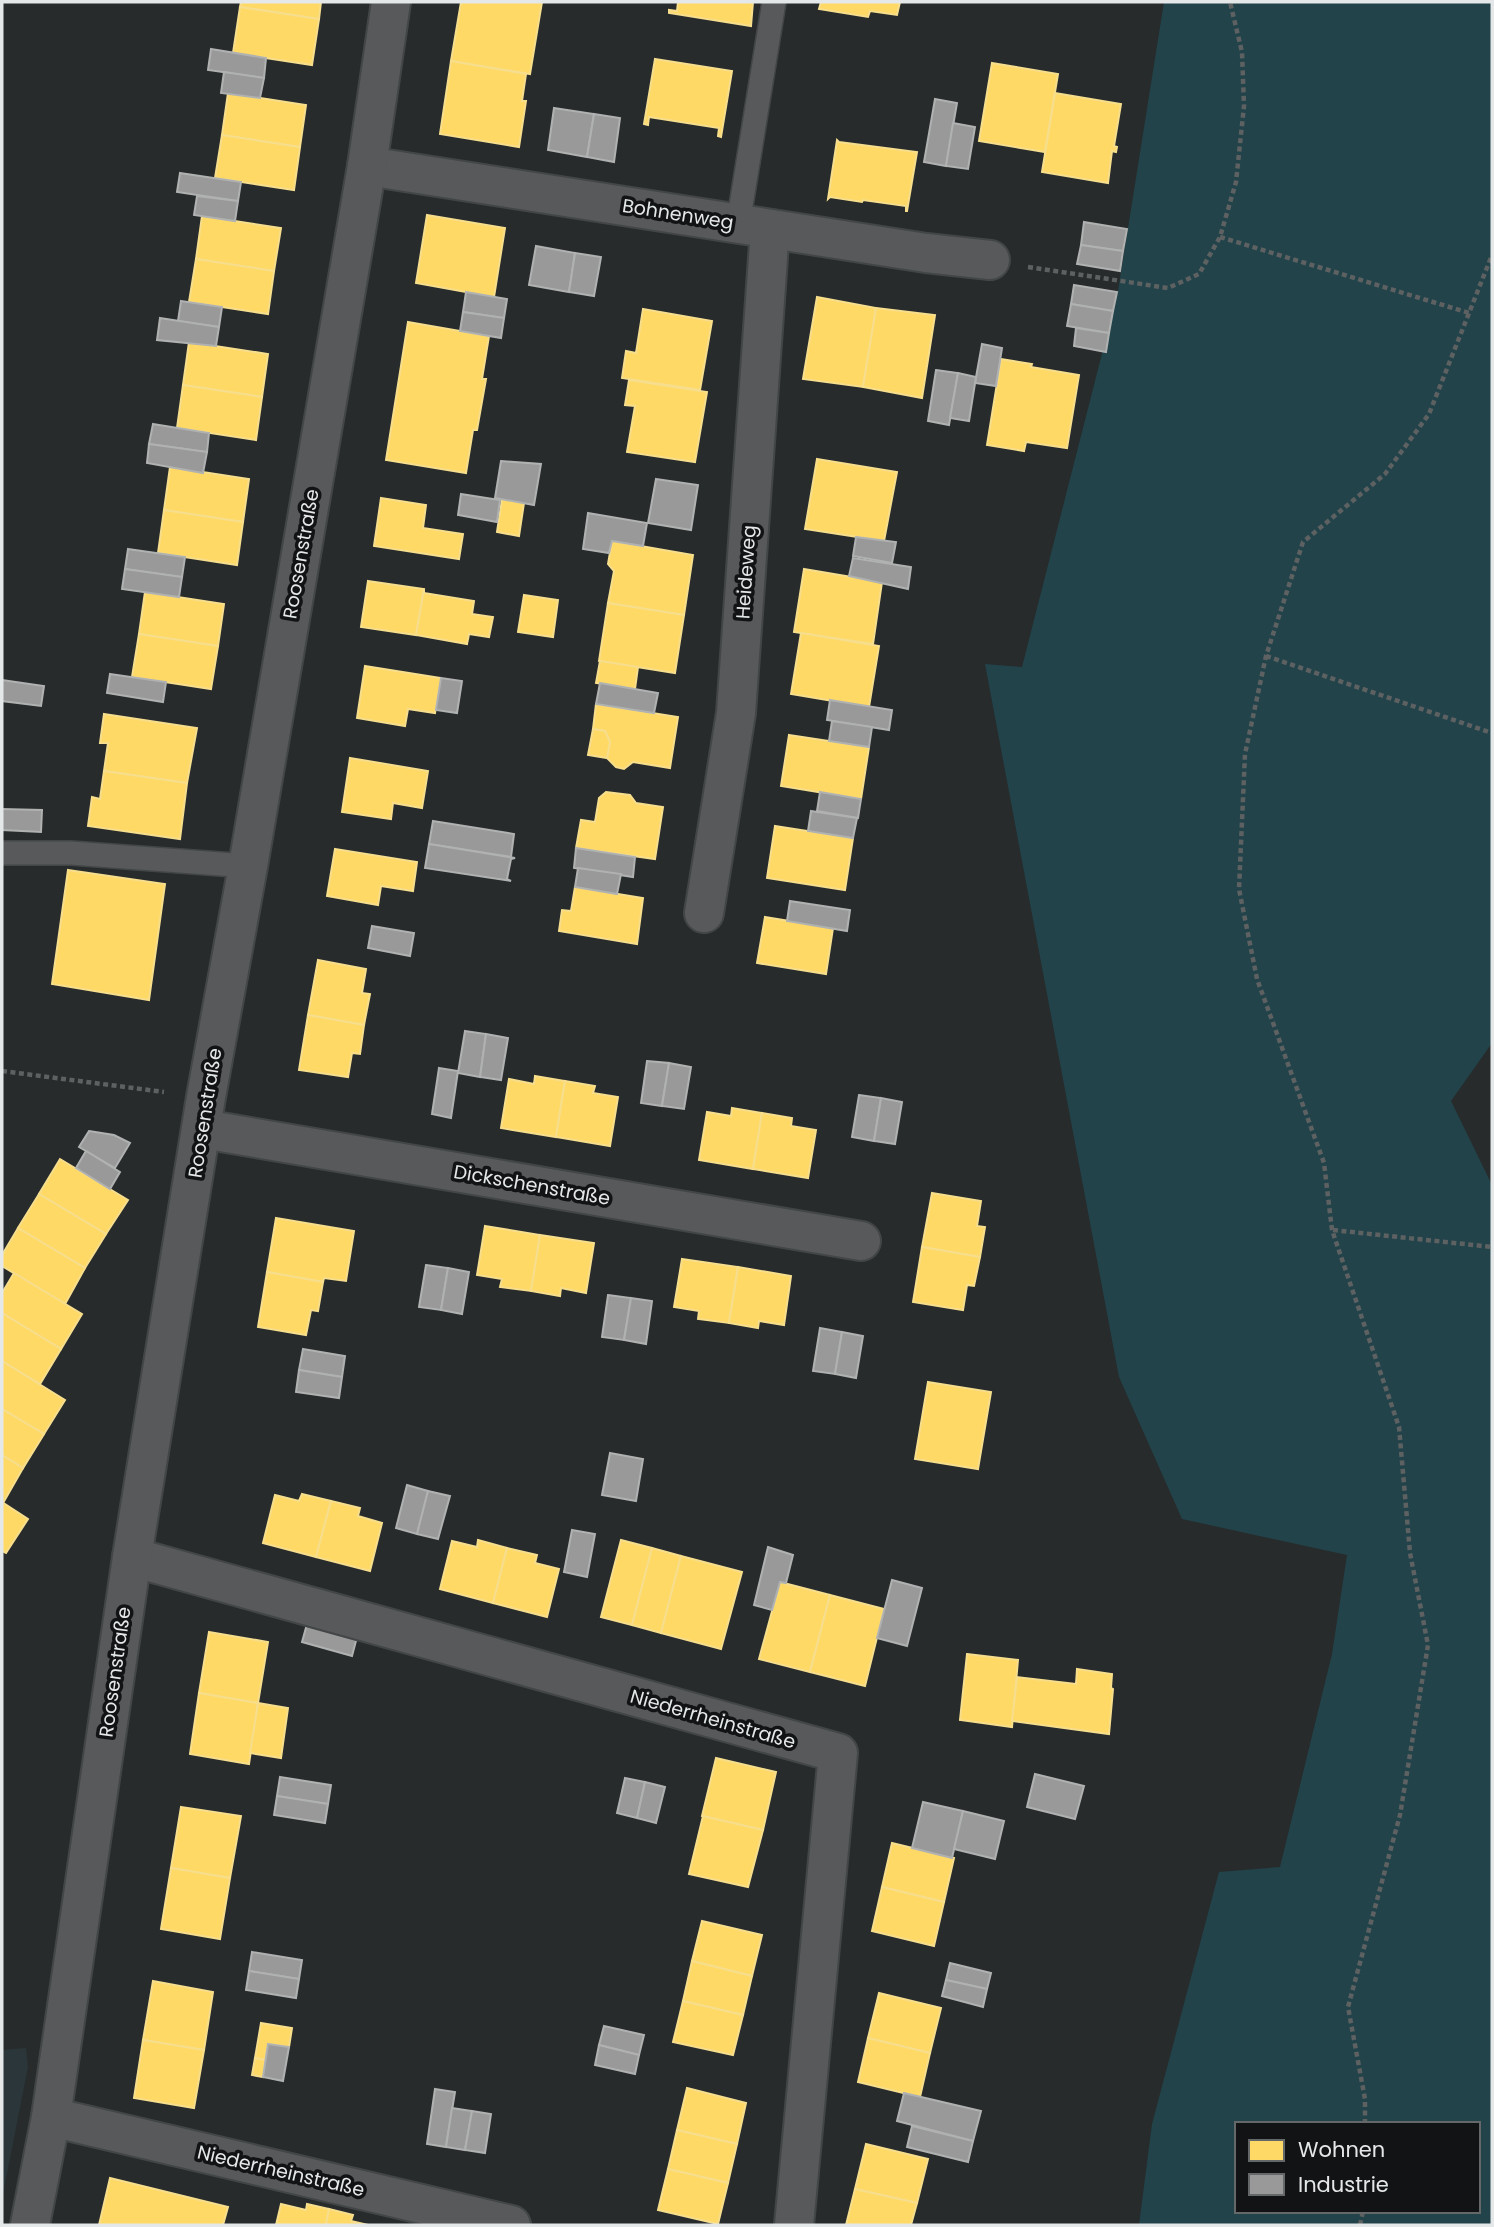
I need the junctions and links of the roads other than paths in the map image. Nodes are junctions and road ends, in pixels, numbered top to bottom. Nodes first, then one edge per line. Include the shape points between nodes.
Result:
1 (391, 2) edge
2 (774, 2) edge
3 (367, 166) junction
4 (754, 226) junction
5 (989, 260) road end
6 (2, 853) edge
7 (248, 866) junction
8 (704, 913) dead end
9 (205, 1113) junction
10 (861, 1241) dead end
11 (132, 1556) junction
12 (51, 2117) junction
13 (30, 2225) edge
14 (511, 2225) edge
15 (794, 2225) edge

1 - 3 street, Roosenstraße
2 - 4 lane
3 - 4 street, Bohnenweg
3 - 7 street, Roosenstraße
4 - 5 street, Bohnenweg
4 - 8 street, Heideweg via 736,713
6 - 7 lane via 71,853
7 - 9 street, Roosenstraße
9 - 10 street, Dickschenstraße
9 - 11 street, Roosenstraße
11 - 12 street, Roosenstraße
11 - 15 street, Niederrheinstraße via 838,1753
12 - 13 street, Roosenstraße
12 - 14 street, Niederrheinstraße

